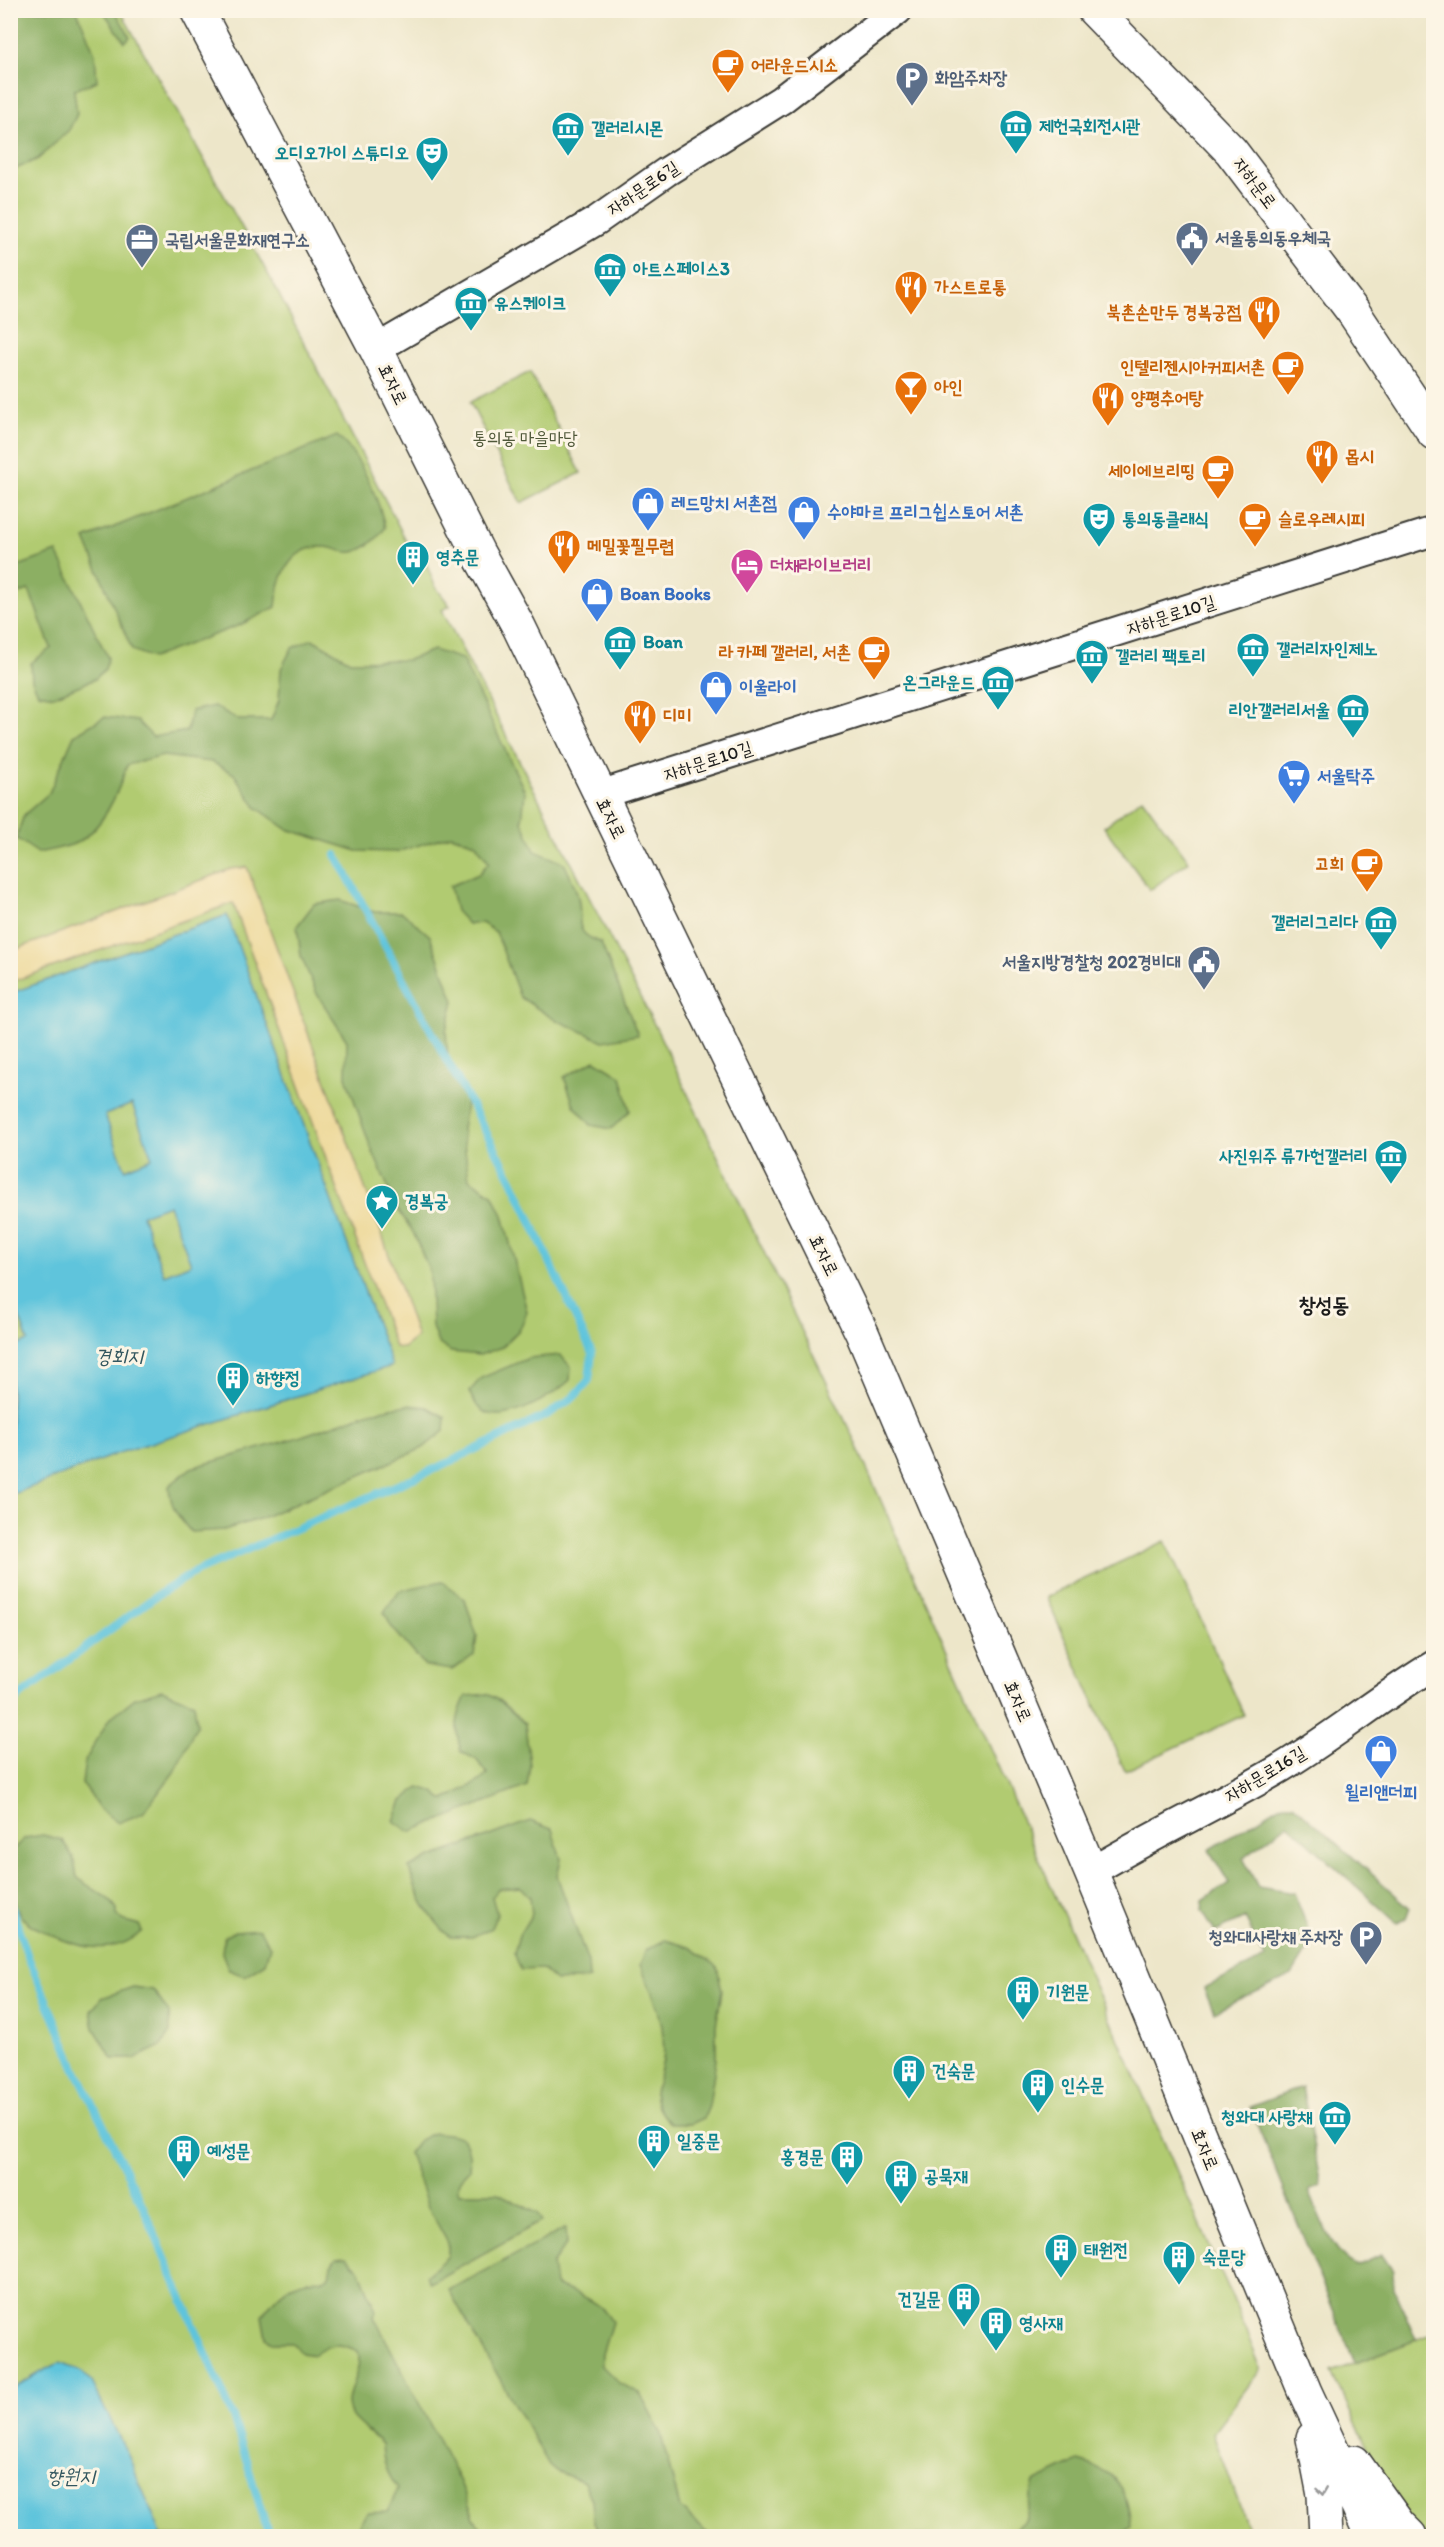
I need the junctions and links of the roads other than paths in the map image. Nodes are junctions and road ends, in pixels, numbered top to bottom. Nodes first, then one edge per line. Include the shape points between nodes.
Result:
1 (197, 10) edge
2 (898, 10) edge
3 (1094, 10) edge
4 (376, 349) junction
5 (1434, 433) edge
6 (1434, 531) edge
7 (599, 795) junction
8 (1434, 1665) edge
9 (1090, 1872) junction
10 (1305, 2392) junction
11 (1326, 2536) edge
12 (1372, 2536) edge
13 (1410, 2536) edge

1 - 4 street, 효자로
2 - 4 street, 자하문로6길 via 780,100 596,221
3 - 5 street, 자하문로 via 1231,151 1354,312
4 - 7 street, 효자로 via 519,627
6 - 7 street, 자하문로10길
7 - 9 street, 효자로 via 862,1333
8 - 9 street, 자하문로16길 via 1276,1771
9 - 10 street, 효자로
10 -> 11 street via 1324,2496
10 - 12 street, 효자로
10 - 13 street

